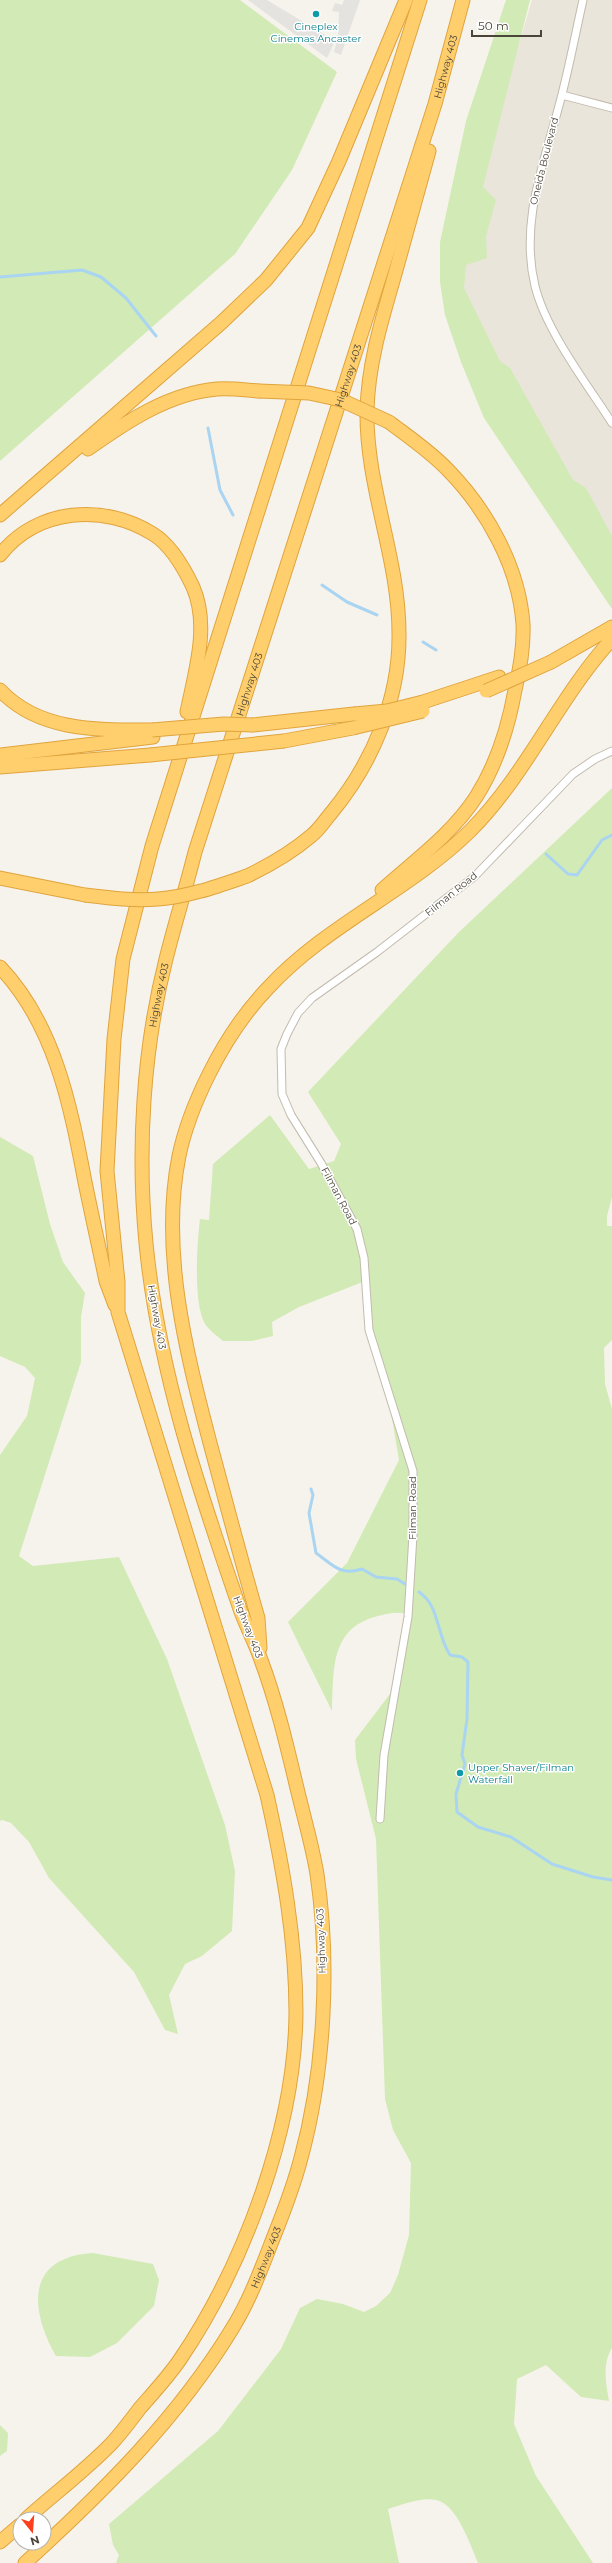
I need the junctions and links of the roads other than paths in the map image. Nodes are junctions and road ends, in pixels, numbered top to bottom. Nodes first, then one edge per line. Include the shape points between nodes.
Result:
1 (406, 0) edge
2 (420, 0) edge
3 (463, 0) edge
4 (583, 0) edge
5 (562, 95) junction
6 (435, 104) junction
7 (612, 108) edge
8 (612, 423) edge
9 (50, 472) junction
10 (0, 515) edge
11 (0, 555) edge
12 (612, 618) edge
13 (612, 627) edge
14 (612, 639) edge
15 (551, 657) junction
16 (0, 690) edge
17 (423, 707) junction
18 (152, 733) junction
19 (184, 744) junction
20 (612, 751) edge
21 (0, 755) edge
22 (0, 767) edge
23 (0, 878) edge
24 (350, 920) junction
25 (0, 967) edge
26 (118, 1312) junction
27 (260, 1655) junction
28 (380, 1819) dead end
29 (35, 2511) edge
30 (12, 2531) edge
31 (0, 2542) edge
32 (25, 2563) edge

1 - 9 highway via 342,154 308,228 266,280 221,323
2 - 19 highway
3 - 6 highway, Highway 403
4 - 5 street, Oneida Boulevard
5 - 7 street
5 - 8 street, Oneida Boulevard via 533,196 529,246 535,288 551,325
6 - 23 highway, bridge via 433,137 381,320 372,363 367,411 375,493 386,537 399,632 396,674 383,730 352,788 312,835 278,861 247,876 213,887 159,899 132,900 85,895
6 - 27 highway, Highway 403 via 195,852 165,963 148,1057 142,1160 146,1241 155,1310 171,1390 242,1614
9 - 10 highway
9 - 24 highway, bridge via 125,423 175,398 216,389 309,393 341,400 389,422 448,470 488,522 500,543 518,594 523,624 523,649 506,734 492,768 458,820
11 - 19 highway via 28,529 61,516 93,513 122,518 154,534 175,555 193,588 201,624 200,649 186,717
12 - 15 highway
13 - 15 highway
14 - 24 highway via 588,665 519,772 471,830 436,862
15 - 17 highway
15 - 17 highway, bridge via 486,691
16 - 18 highway via 10,701 44,719 78,728
17 - 18 highway, bridge via 253,725 224,724
17 - 22 highway, bridge via 353,728 284,741
18 - 21 highway
19 - 26 highway via 152,846 123,959 114,1039 107,1170 118,1282
20 - 28 street, Filman Road via 573,774 475,876 377,952 312,998 298,1013 281,1049 282,1094 291,1115 357,1229 364,1258 369,1330 412,1470 413,1535 408,1617 384,1755
24 - 27 highway via 321,940 269,986 236,1024 193,1108 179,1154 174,1192 176,1278 190,1364 258,1618
25 - 26 highway via 26,999 40,1023 61,1077 72,1113 106,1281
26 - 29 highway via 267,1795 283,1864 292,1933 296,2014 294,2054 275,2151 258,2204 226,2278 181,2358 112,2443
27 - 32 highway, Highway 403 via 283,1728 317,1873 323,2021 313,2101 302,2157 269,2250 234,2327 152,2438 90,2504
30 - 31 highway

